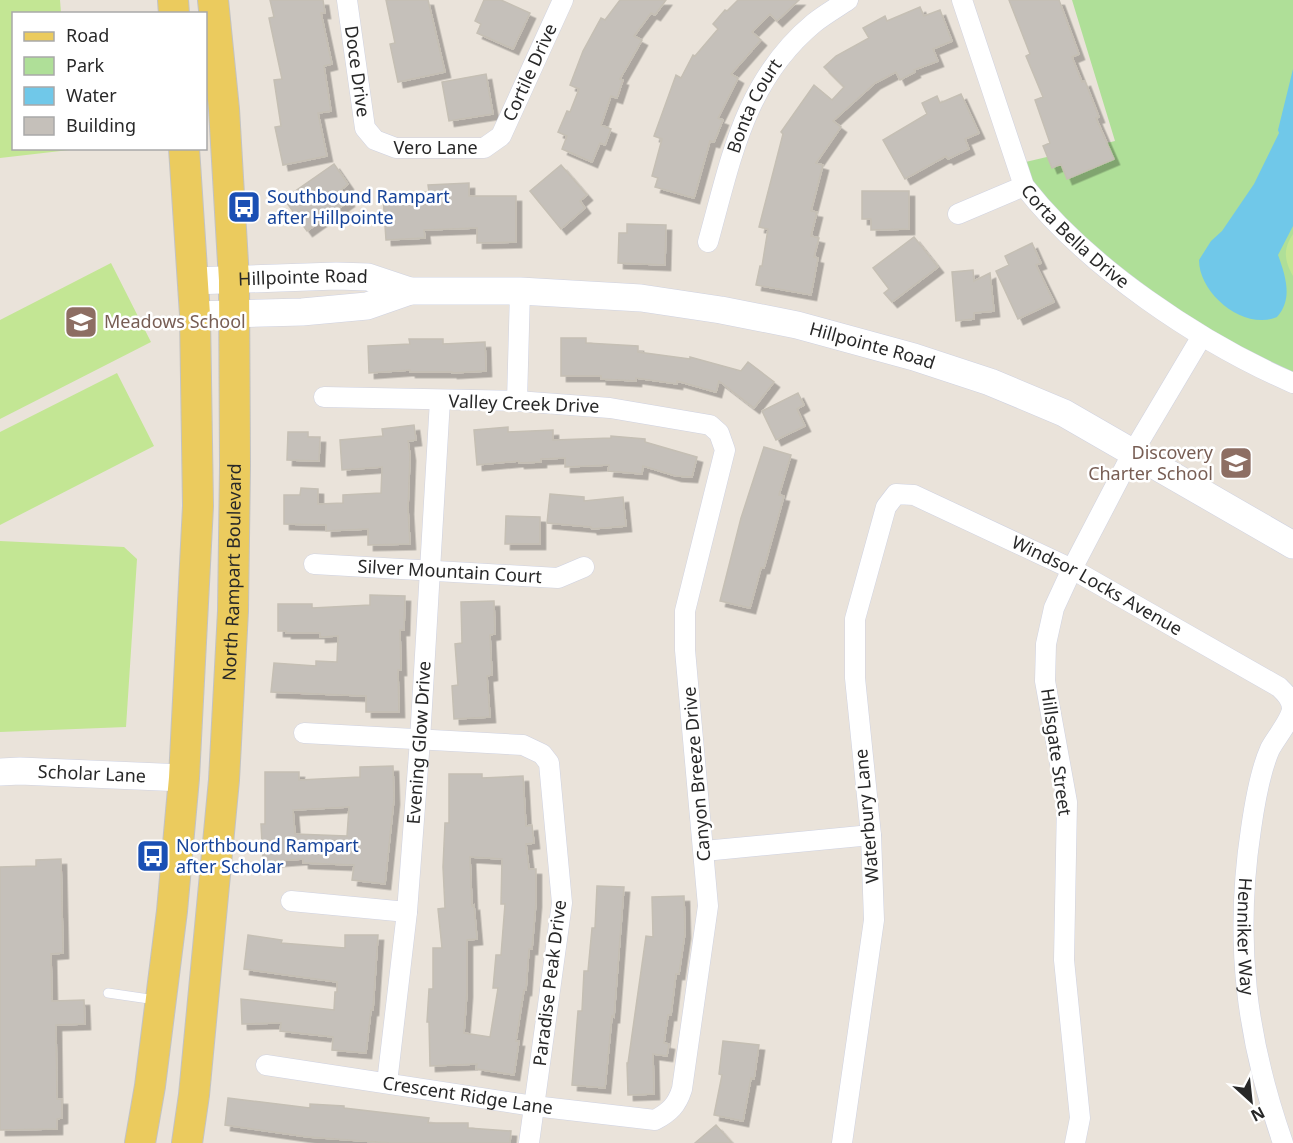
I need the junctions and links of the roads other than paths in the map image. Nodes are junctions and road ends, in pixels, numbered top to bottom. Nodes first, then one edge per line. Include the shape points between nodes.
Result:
1 (213, 0) edge
2 (347, 0) edge
3 (563, 0) edge
4 (848, 0) edge
5 (963, 0) edge
6 (375, 140) joint
7 (495, 142) joint
8 (184, 150) edge
9 (1024, 186) junction
10 (958, 214) dead end
11 (708, 242) dead end
12 (234, 280) junction
13 (193, 281) junction
14 (410, 291) junction
15 (520, 291) junction
16 (234, 314) junction
17 (195, 315) junction
18 (1202, 336) junction
19 (1293, 383) edge
20 (324, 397) dead end
21 (440, 400) junction
22 (517, 401) junction
23 (719, 434) joint
24 (1133, 452) junction
25 (896, 494) joint
26 (1293, 545) edge
27 (314, 564) dead end
28 (584, 567) dead end
29 (1072, 569) junction
30 (430, 571) junction
31 (1289, 697) joint
32 (304, 733) dead end
33 (420, 740) junction
34 (0, 772) edge
35 (184, 778) junction
36 (871, 835) junction
37 (217, 849) junction
38 (704, 851) junction
39 (291, 901) dead end
40 (407, 912) junction
41 (108, 993) dead end
42 (160, 1000) junction
43 (266, 1065) dead end
44 (387, 1083) junction
45 (534, 1106) junction
46 (668, 1113) joint
47 (140, 1143) edge
48 (187, 1143) edge
49 (529, 1143) edge
50 (842, 1143) edge
51 (1075, 1143) edge
52 (1283, 1143) edge

1 - 12 main road, North Rampart Boulevard
2 - 6 street, Doce Drive via 365,128
3 - 7 street, Cortile Drive
4 - 11 street, Bonta Court via 814,23 761,84 743,121
5 - 9 street, Corta Bella Drive
6 - 7 street, Vero Lane via 396,148 484,148
8 - 13 main road, North Rampart Boulevard
9 - 10 street
9 - 18 street, Corta Bella Drive via 1081,245 1133,289
12 - 13 street, Hillpointe Road
12 - 14 street, Hillpointe Road via 368,277
12 - 16 main road, North Rampart Boulevard
13 - 17 main road, North Rampart Boulevard
14 - 15 street, Hillpointe Road
14 - 16 street, Hillpointe Road via 367,306
15 - 22 street
15 - 24 street, Hillpointe Road via 640,298 797,325 990,382 1064,413
16 - 17 street, Hillpointe Road
16 - 37 main road, North Rampart Boulevard via 233,611
17 - 35 main road, North Rampart Boulevard via 198,506
18 - 19 street, Corta Bella Drive
18 - 24 street, Hillsgate Street
20 - 21 street, Valley Creek Drive
21 - 22 street, Valley Creek Drive
21 - 30 street, Evening Glow Drive
22 - 23 street, Valley Creek Drive via 610,408 710,425
23 - 38 street, Canyon Breeze Drive via 725,450 685,611 685,650
24 - 26 street, Hillpointe Road
24 - 29 street, Hillsgate Street
25 - 29 street, Windsor Locks Avenue via 914,495
25 - 36 street, Waterbury Lane via 886,507 855,619 855,678
27 - 30 street, Silver Mountain Court
28 - 30 street, Silver Mountain Court via 558,578
29 - 31 street, Windsor Locks Avenue via 1279,687
29 - 51 street, Hillsgate Street via 1054,608 1046,644 1045,681 1067,802 1064,960 1080,1118
30 - 33 street, Evening Glow Drive
31 - 52 street, Henniker Way via 1292,710 1269,751 1254,811 1242,925 1244,977 1253,1039
32 - 33 street
33 - 40 street, Evening Glow Drive
33 - 45 street, Paradise Peak Drive via 523,745 542,754 549,764 562,903
34 - 35 street, Scholar Lane
35 - 37 main road via 197,794
35 - 42 main road, North Rampart Boulevard
36 - 38 street
36 - 50 street, Waterbury Lane via 874,920
37 - 48 main road, North Rampart Boulevard
38 - 46 street, Canyon Breeze Drive via 708,906 705,929 682,1089 678,1103
39 - 40 street
40 - 44 street, Evening Glow Drive
41 - 42 lane
42 - 47 main road, North Rampart Boulevard
43 - 44 street, Crescent Ridge Lane
44 - 45 street, Crescent Ridge Lane
45 - 46 street, Crescent Ridge Lane via 655,1120
45 - 49 street, Paradise Peak Drive

